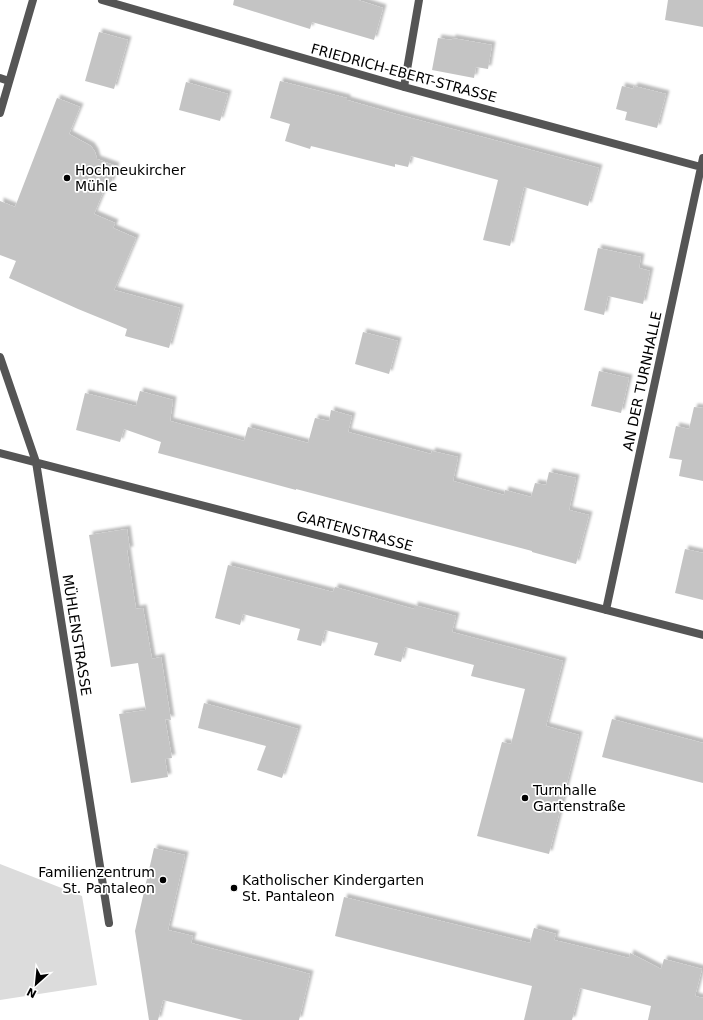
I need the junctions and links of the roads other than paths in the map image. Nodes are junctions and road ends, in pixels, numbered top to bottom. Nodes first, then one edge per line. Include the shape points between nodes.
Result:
1 (33, 0) edge
2 (102, 0) edge
3 (419, 0) edge
4 (120, 3) edge
5 (0, 78) edge
6 (9, 80) junction
7 (404, 87) junction
8 (0, 114) edge
9 (703, 158) edge
10 (701, 167) junction
11 (0, 357) edge
12 (0, 452) edge
13 (36, 462) junction
14 (606, 610) junction
15 (703, 636) edge
16 (109, 923) dead end

1 - 6 street
2 - 4 street, FRIEDRICH-EBERT-STRASSE
3 - 7 street
4 - 7 street, FRIEDRICH-EBERT-STRASSE
5 - 6 street
6 - 8 street
7 - 10 street, FRIEDRICH-EBERT-STRASSE
9 - 10 street, AN DER TURNHALLE
10 - 14 street, AN DER TURNHALLE
11 - 13 street, MÜHLENSTRASSE
12 - 13 street, GARTENSTRASSE
13 - 14 street, GARTENSTRASSE
13 - 16 street, MÜHLENSTRASSE
14 - 15 street, GARTENSTRASSE

